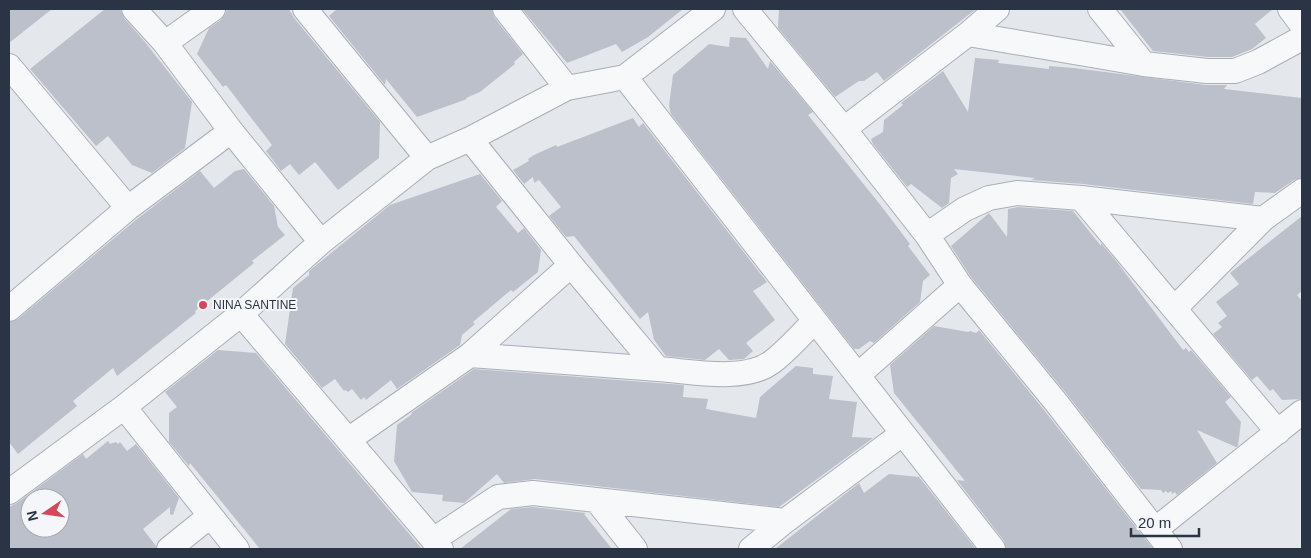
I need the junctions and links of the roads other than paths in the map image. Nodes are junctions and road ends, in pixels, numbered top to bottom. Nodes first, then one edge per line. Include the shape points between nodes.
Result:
1 (134, 9) edge
2 (214, 9) edge
3 (305, 9) edge
4 (505, 9) edge
5 (713, 9) edge
6 (745, 9) edge
7 (997, 9) edge
8 (1100, 9) edge
9 (1290, 9) edge
10 (1302, 25) edge
11 (968, 34) junction
12 (1302, 38) edge
13 (165, 43) junction
14 (1144, 64) junction
15 (9, 66) edge
16 (625, 77) junction
17 (567, 88) junction
18 (844, 129) junction
19 (231, 131) junction
20 (470, 138) junction
21 (427, 158) junction
22 (1302, 191) edge
23 (1081, 198) junction
24 (128, 208) junction
25 (1263, 219) junction
26 (927, 235) junction
27 (321, 242) junction
28 (571, 265) junction
29 (960, 285) junction
30 (1175, 308) junction
31 (9, 309) edge
32 (241, 314) junction
33 (814, 322) junction
34 (470, 355) junction
35 (658, 369) junction
36 (858, 375) junction
37 (124, 407) junction
38 (1302, 412) edge
39 (1278, 432) junction
40 (902, 434) junction
41 (348, 440) junction
42 (9, 492) edge
43 (598, 502) junction
44 (210, 516) junction
45 (784, 521) junction
46 (1156, 529) junction
47 (437, 545) edge
48 (169, 549) edge
49 (237, 549) edge
50 (634, 549) edge
51 (751, 549) edge
52 (993, 549) edge
53 (1170, 549) edge

1 - 13 street
2 - 13 street
3 - 21 street
4 - 17 street
5 - 16 street
6 - 18 street
7 - 11 street
8 - 14 street
9 - 10 street
11 - 14 street
11 - 18 street
12 - 14 street via 1235,71
13 - 19 street
15 - 24 street
16 - 17 street
16 - 33 street
17 - 20 street
18 - 26 street
19 - 24 street
19 - 27 street
20 - 21 street
20 - 28 street
21 - 27 street
22 - 25 street
23 - 25 street
23 - 26 street via 1017,194 989,198 965,209
23 - 30 street
24 - 31 street
25 - 30 street
26 - 29 street
27 - 32 street
28 - 34 street
28 - 35 street
29 - 36 street
29 - 46 street
30 - 39 street
32 - 37 street
32 - 41 street
33 - 35 street via 771,363 750,372 724,374
33 - 36 street
34 - 35 street
34 - 41 street
36 - 40 street
37 - 42 street
37 - 44 street
38 - 39 street
39 - 46 street
40 - 45 street
40 - 52 street
41 - 47 street
43 - 45 street
43 - 47 street via 533,493 498,497
43 - 50 street
44 - 48 street
44 - 49 street
45 - 51 street
46 - 53 street

